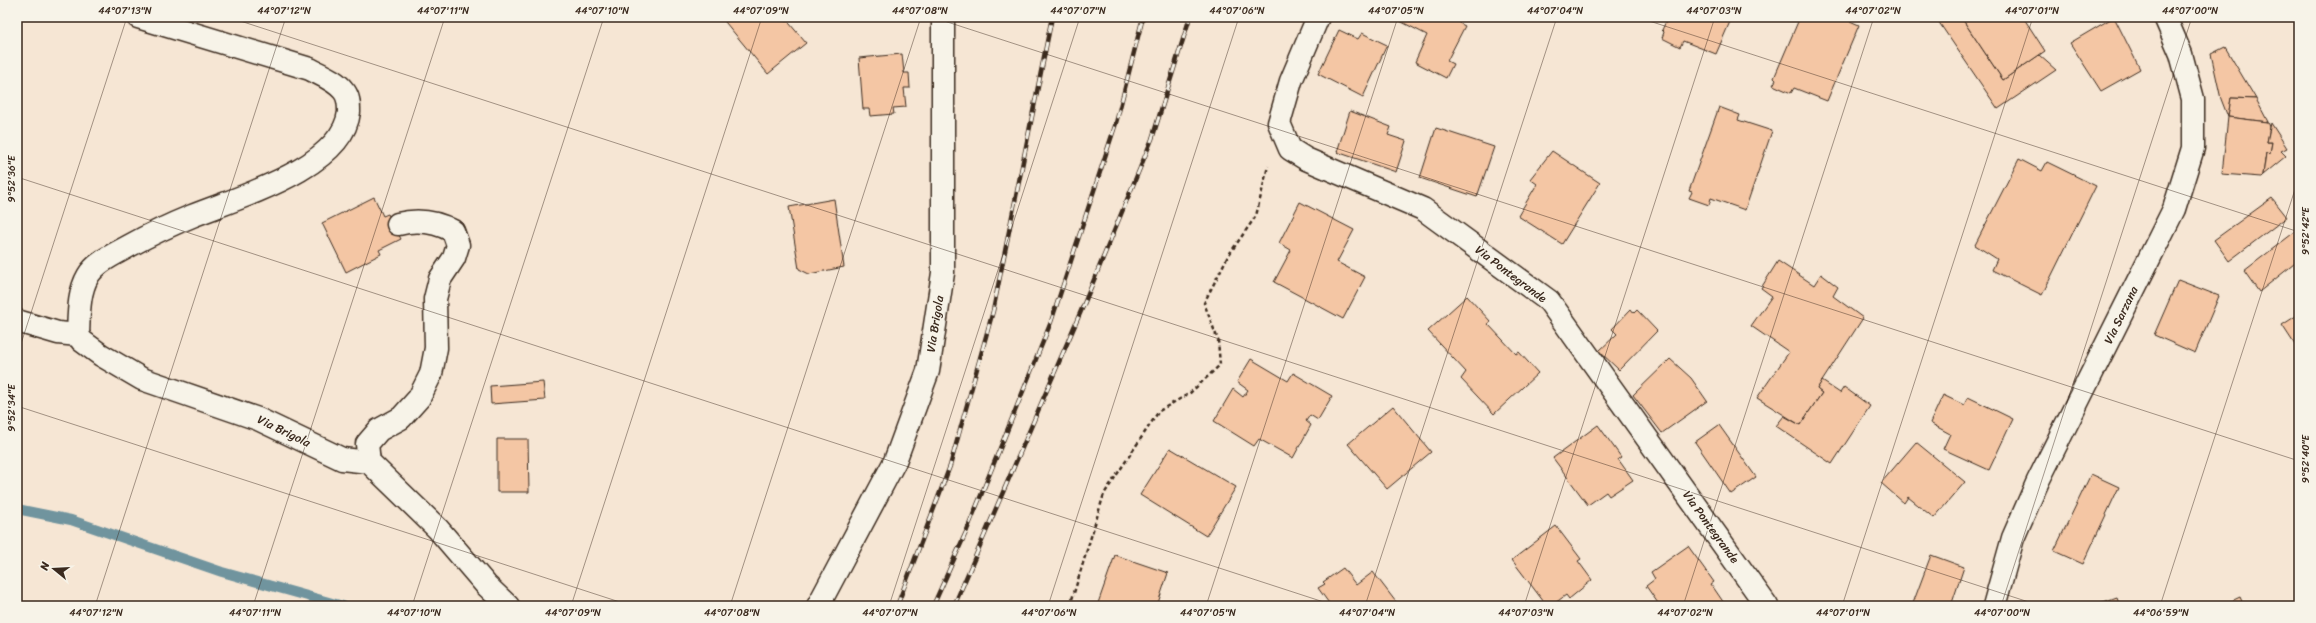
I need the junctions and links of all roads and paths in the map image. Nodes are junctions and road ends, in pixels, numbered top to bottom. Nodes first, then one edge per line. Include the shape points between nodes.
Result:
1 (138, 17) edge
2 (943, 17) edge
3 (1318, 17) edge
4 (2165, 17) edge
5 (1278, 123) junction
6 (398, 224) dead end
7 (17, 321) edge
8 (78, 335) junction
9 (369, 462) junction
10 (508, 606) edge
11 (818, 606) edge
12 (1070, 606) edge
13 (1767, 606) edge
14 (1994, 606) edge

1 - 8 street via 310,69 333,81 347,95 347,122 343,133 305,168 260,190 152,234 105,260 88,276 81,298
2 - 11 street, Via Brigola via 943,273 928,371 896,461
3 - 5 street via 1291,81
4 - 14 street, Via Sarzana via 2181,54 2193,99 2193,148 2174,209 2038,480 2013,538
5 - 12 path via 1256,216 1228,256 1204,303 1218,340 1220,365 1190,393 1159,411 1104,494
5 - 13 street, Via Pontegrande via 1290,149 1306,159 1423,209 1549,300
6 - 9 street via 411,220 442,224 452,231 458,245 454,258 440,279 435,299 436,348 431,374 419,398 401,418 379,430 367,444
7 - 8 street via 58,333
8 - 9 street, Via Brigola via 82,341 142,379 258,419 342,459
9 - 10 street via 438,529 486,585

